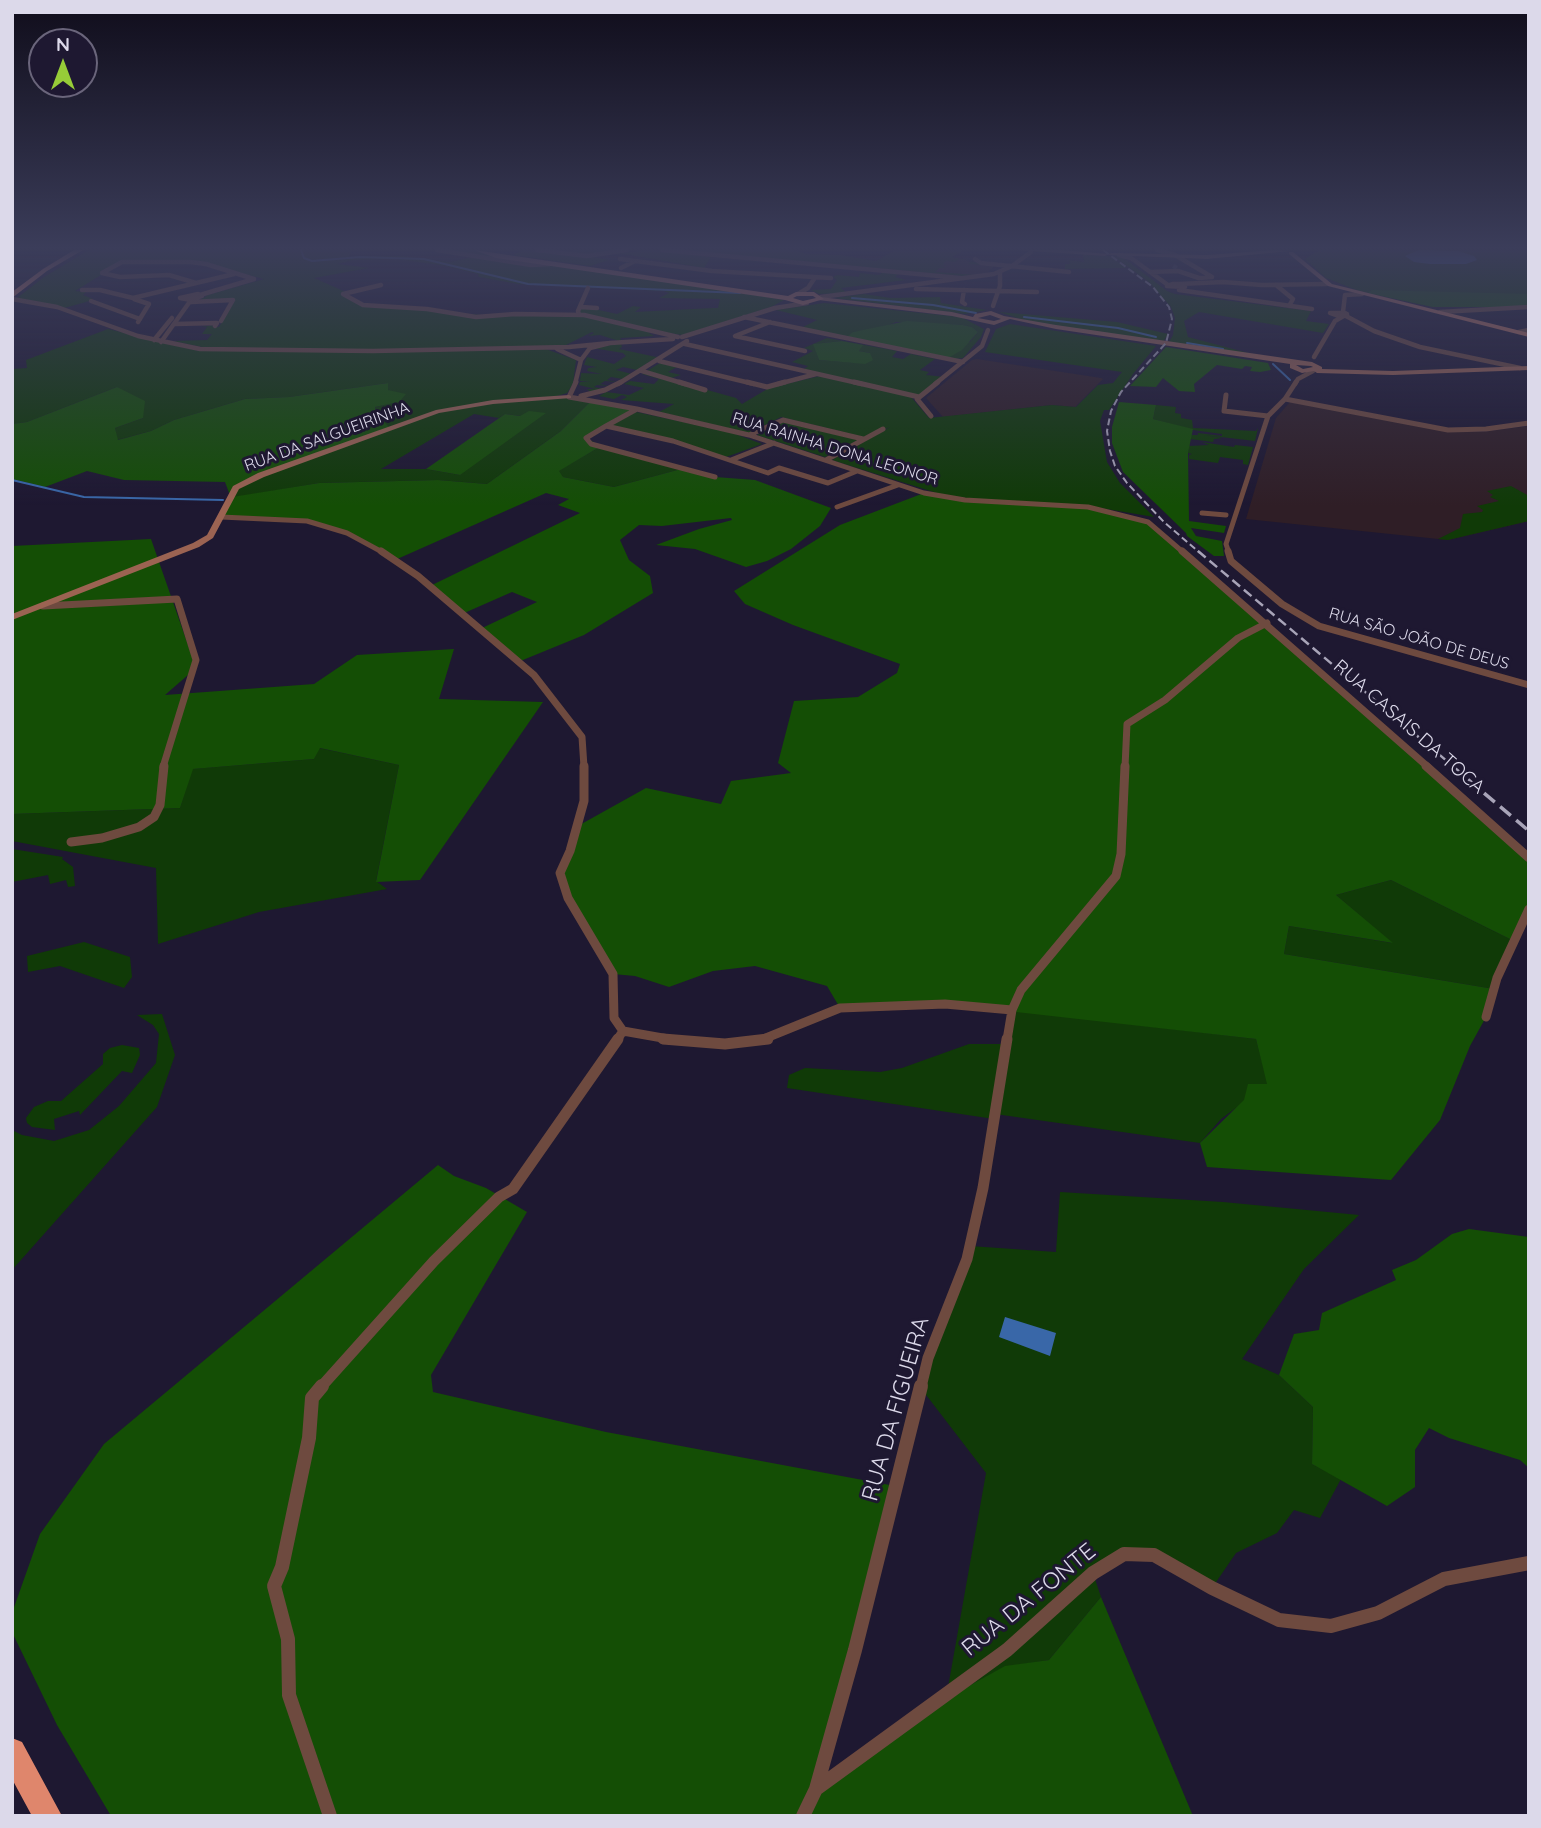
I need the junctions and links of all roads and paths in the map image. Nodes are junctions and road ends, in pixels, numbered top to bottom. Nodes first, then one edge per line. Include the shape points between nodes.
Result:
1 (138, 335) edge
2 (158, 335) edge
3 (167, 335) edge
4 (668, 335) edge
5 (687, 335) edge
6 (699, 335) edge
7 (737, 335) edge
8 (831, 335) edge
9 (986, 335) edge
10 (1097, 335) edge
11 (1332, 335) edge
12 (1387, 335) edge
13 (156, 338) junction
14 (678, 338) junction
15 (687, 341) junction
16 (162, 342) junction
17 (610, 344) junction
18 (542, 347) junction
19 (805, 351) dead end
20 (1468, 359) junction
21 (581, 360) junction
22 (659, 361) junction
23 (963, 362) junction
24 (1295, 365) junction
25 (1316, 366) junction
26 (1528, 366) edge
27 (1474, 370) junction
28 (642, 371) junction
29 (818, 374) junction
30 (1298, 379) junction
31 (705, 390) dead end
32 (1226, 395) dead end
33 (569, 397) junction
34 (919, 397) junction
35 (1284, 399) junction
36 (637, 409) junction
37 (1268, 415) junction
38 (931, 416) dead end
39 (1529, 423) edge
40 (606, 426) junction
41 (883, 429) dead end
42 (749, 435) junction
43 (863, 439) junction
44 (774, 443) junction
45 (731, 460) junction
46 (826, 460) junction
47 (858, 471) junction
48 (715, 477) dead end
49 (899, 485) junction
50 (837, 507) dead end
51 (1202, 513) dead end
52 (1226, 515) dead end
53 (221, 517) junction
54 (43, 607) junction
55 (12, 617) edge
56 (1267, 623) junction
57 (1529, 685) edge
58 (71, 842) dead end
59 (1529, 858) edge
60 (1529, 909) edge
61 (1012, 1010) junction
62 (1486, 1017) dead end
63 (623, 1031) junction
64 (1529, 1563) edge
65 (12, 1752) edge
66 (816, 1789) junction
67 (48, 1816) edge
68 (330, 1816) edge
69 (803, 1816) edge

1 - 13 street
2 - 13 street
3 - 16 street
4 - 14 street
5 - 14 street
6 - 15 street
7 - 19 street
8 - 23 street
9 - 23 street via 982,346
10 - 24 main road
11 - 25 street
12 - 20 street
13 - 16 street
14 - 15 street
14 - 17 street
15 - 22 street
15 - 29 street
16 - 18 street via 247,351
17 - 18 street
17 - 21 street via 590,348
18 - 21 street
20 - 26 street
20 - 27 street via 1480,364
21 - 33 street
22 - 28 street
22 - 29 street via 767,387
23 - 34 street
24 - 25 main road
24 - 30 street
25 - 27 main road via 1351,371
25 - 30 street
26 - 27 main road
28 - 31 street
28 - 33 street via 605,390
29 - 34 street
30 - 35 street, RUA SÃO JOÃO DE DEUS
32 - 37 street via 1224,411
33 - 36 street, RUA RAINHA DONA LEONOR
33 - 53 main road, RUA DA SALGUEIRINHA via 461,406 428,415 246,481 236,488
34 - 38 street via 918,403
35 - 37 street, RUA SÃO JOÃO DE DEUS
35 - 39 street via 1434,428 1486,429
36 - 40 street
36 - 42 street, RUA RAINHA DONA LEONOR
37 - 57 street, RUA SÃO JOÃO DE DEUS via 1226,544 1231,561 1282,604 1319,626
40 - 45 street
40 - 48 street via 586,438 591,444
41 - 43 street
42 - 43 street via 783,420
42 - 44 street, RUA RAINHA DONA LEONOR
43 - 46 street
44 - 45 street
44 - 46 street, RUA RAINHA DONA LEONOR
45 - 47 street via 768,473 779,468 828,483
46 - 47 street, RUA RAINHA DONA LEONOR
47 - 49 street, RUA RAINHA DONA LEONOR
49 - 50 street
49 - 56 street, RUA RAINHA DONA LEONOR via 944,497 1088,507 1143,520
51 - 52 street
53 - 54 main road, RUA DA SALGUEIRINHA via 209,536 196,545
53 - 63 street via 307,521 371,544 424,581 551,695 582,737 583,753 584,801 560,873 568,898 612,974 614,1018
54 - 55 main road, RUA DA SALGUEIRINHA
54 - 58 street via 177,599 196,660 164,760 155,817 139,827
56 - 59 street, RUA CASAIS DA TOCA
56 - 61 street via 1238,638 1165,700 1127,724 1116,876 1021,990
60 - 62 street via 1497,978
61 - 63 street via 945,1004 840,1008 764,1040 725,1044
61 - 66 street, RUA DA FIGUEIRA via 967,1259 925,1368
63 - 68 street via 513,1189 499,1197 434,1261 312,1398 309,1438 274,1586 288,1639 289,1695
64 - 66 street, RUA DA FONTE via 1444,1579 1378,1613 1331,1626 1279,1620 1154,1555 1124,1554 1093,1573 1007,1650
65 - 67 highway
66 - 69 street, RUA DA FIGUEIRA

